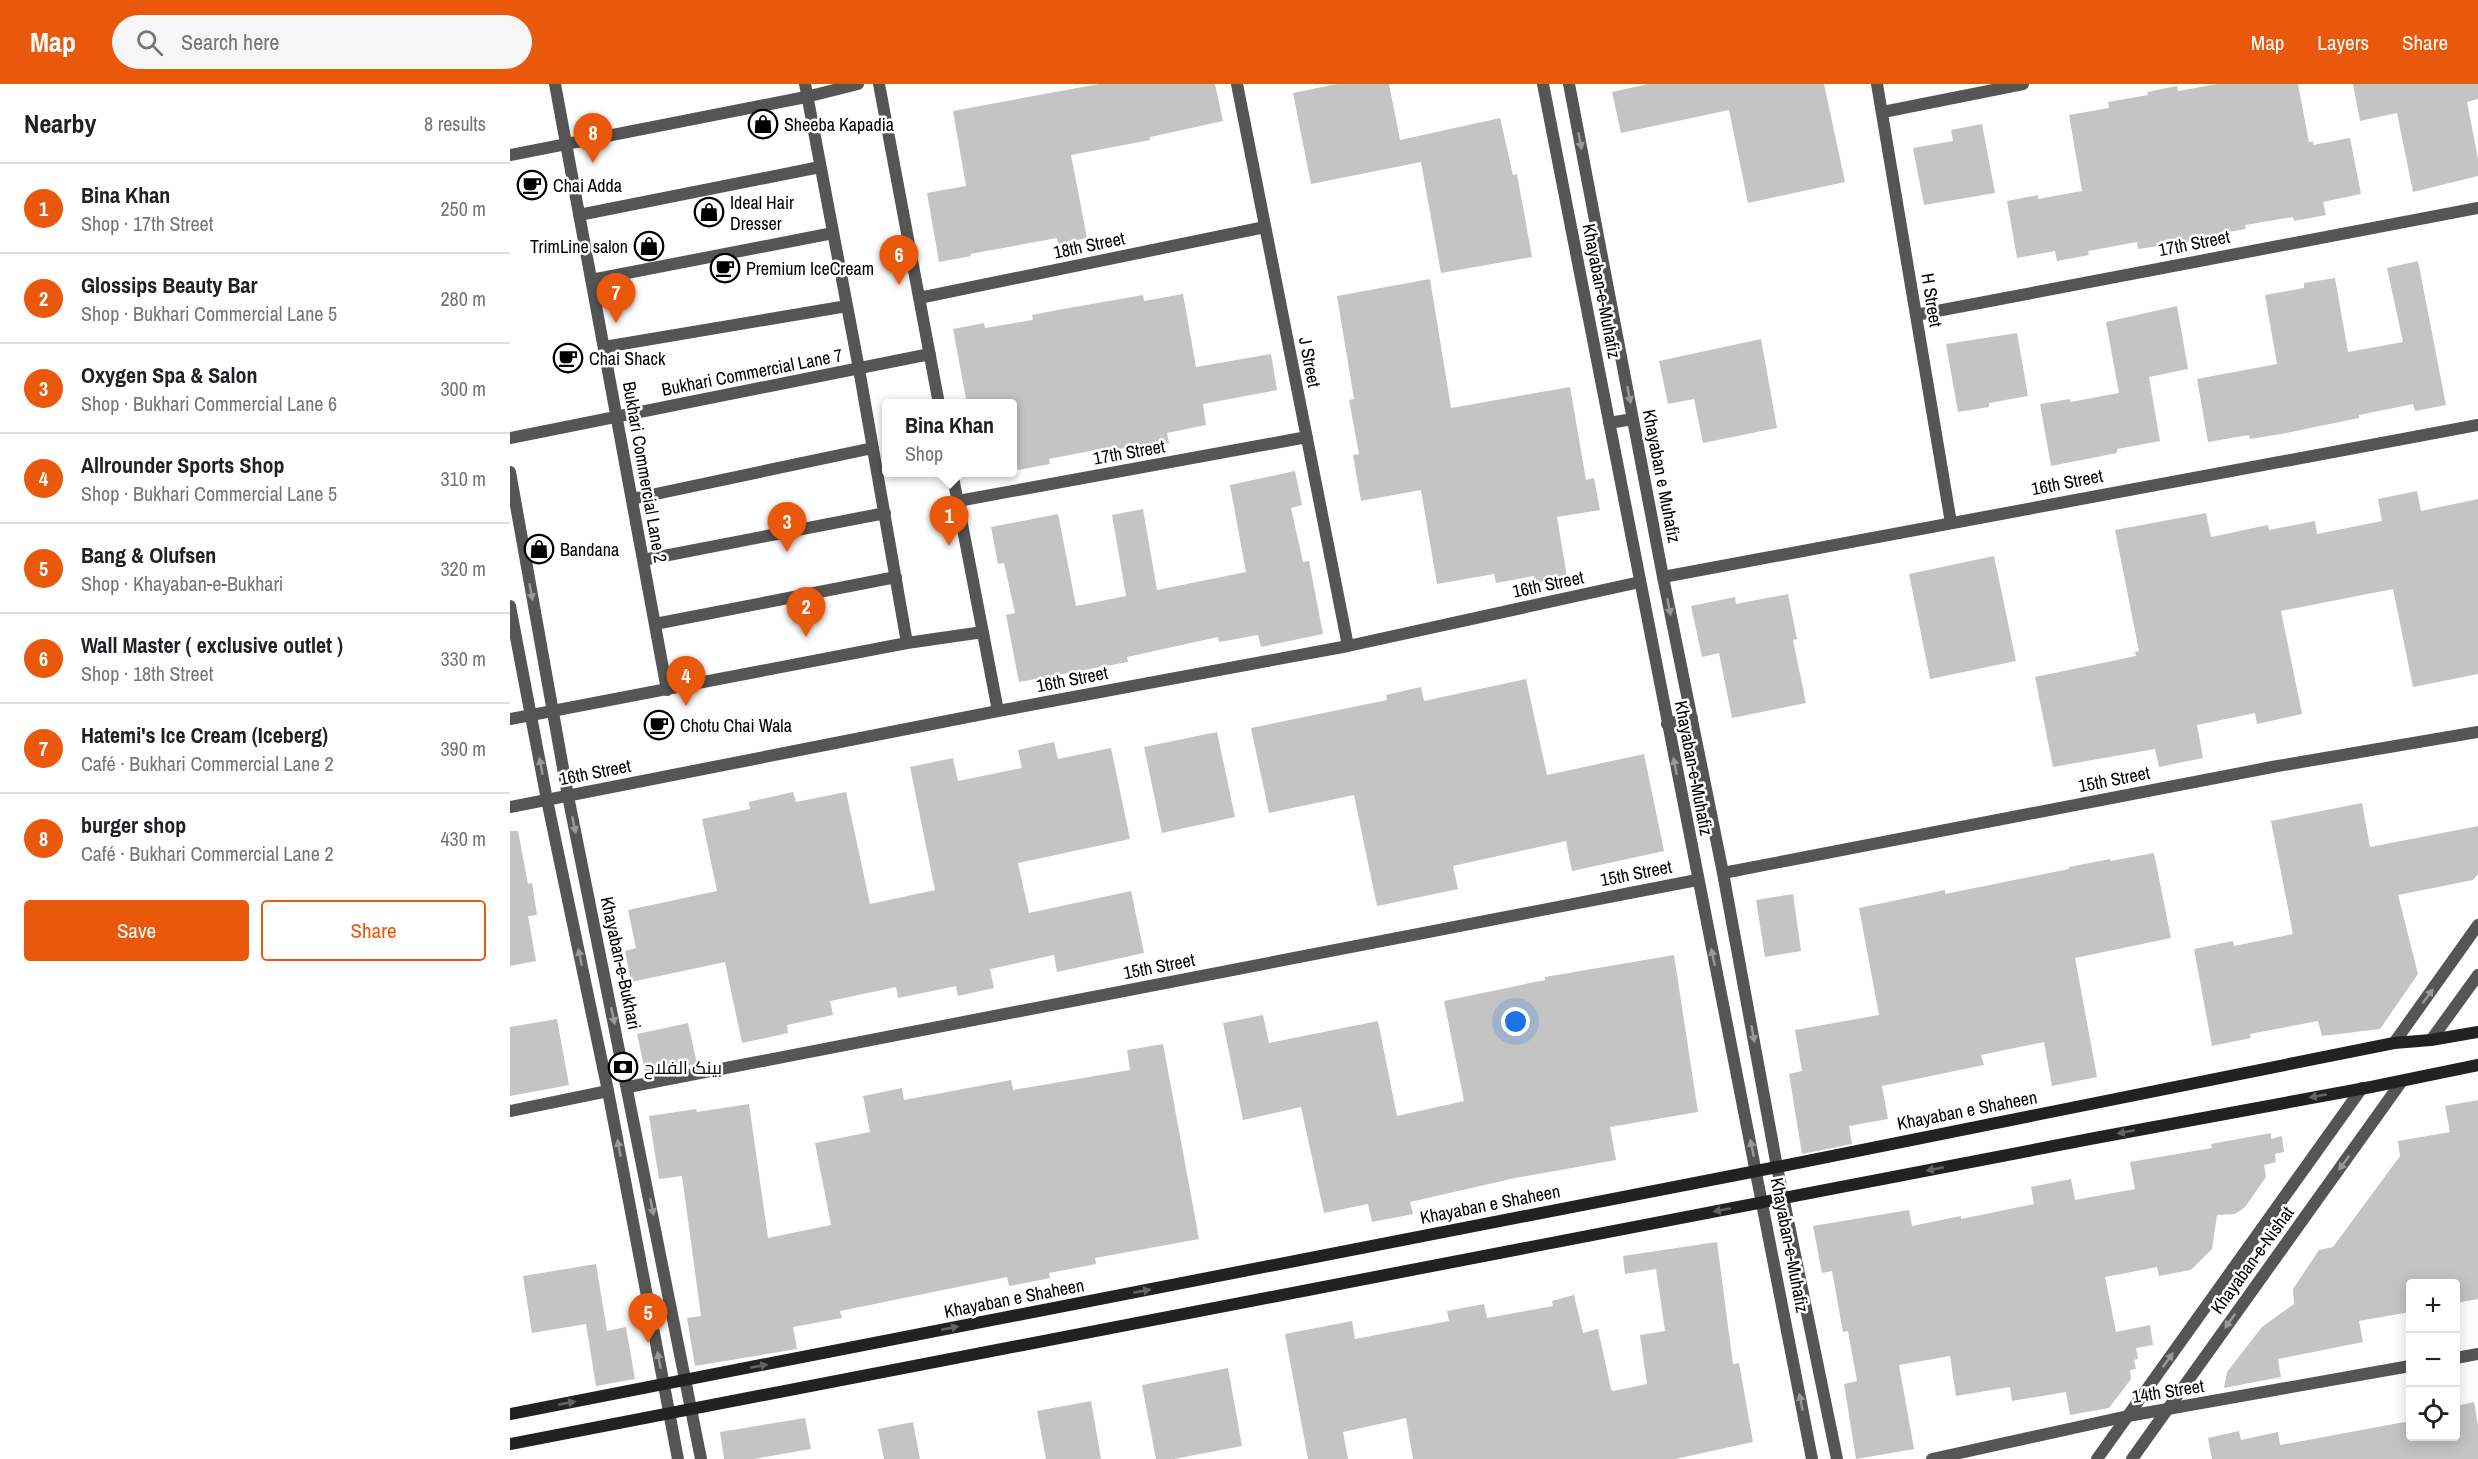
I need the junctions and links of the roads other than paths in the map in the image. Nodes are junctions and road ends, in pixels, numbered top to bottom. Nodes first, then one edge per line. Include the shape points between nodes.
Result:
1 (555, 84) edge
2 (805, 84) edge
3 (858, 84) edge
4 (879, 84) edge
5 (1237, 84) edge
6 (1543, 84) edge
7 (1569, 84) edge
8 (1877, 84) edge
9 (2023, 84) edge
10 (806, 97) junction
11 (1883, 112) junction
12 (566, 144) junction
13 (510, 155) edge
14 (820, 166) junction
15 (2478, 208) edge
16 (579, 215) junction
17 (1265, 227) junction
18 (833, 233) junction
19 (591, 280) junction
20 (919, 298) junction
21 (847, 306) junction
22 (1916, 315) junction
23 (604, 347) junction
24 (930, 354) junction
25 (859, 369) junction
26 (938, 399) edge
27 (617, 417) junction
28 (1633, 419) junction
29 (1609, 423) junction
30 (2478, 425) edge
31 (1307, 437) junction
32 (510, 438) edge
33 (873, 448) junction
34 (510, 472) edge
35 (953, 477) edge
36 (632, 499) junction
37 (958, 501) junction
38 (885, 513) junction
39 (1951, 523) junction
40 (643, 560) junction
41 (896, 577) junction
42 (1663, 577) junction
43 (1640, 582) junction
44 (510, 606) edge
45 (655, 624) junction
46 (982, 632) junction
47 (907, 643) junction
48 (1348, 646) junction
49 (667, 690) junction
50 (552, 711) junction
51 (998, 711) junction
52 (531, 716) junction
53 (1692, 718) junction
54 (510, 719) edge
55 (1667, 724) junction
56 (2478, 732) edge
57 (567, 796) junction
58 (547, 800) junction
59 (510, 807) edge
60 (1723, 873) junction
61 (1697, 880) junction
62 (2478, 925) edge
63 (2478, 975) edge
64 (2478, 1032) edge
65 (2431, 1040) junction
66 (2394, 1043) junction
67 (2478, 1065) edge
68 (2402, 1081) junction
69 (628, 1087) junction
70 (2362, 1088) junction
71 (608, 1091) junction
72 (510, 1111) edge
73 (1777, 1167) junction
74 (1757, 1170) junction
75 (1784, 1198) junction
76 (1764, 1202) junction
77 (2478, 1354) edge
78 (2460, 1358) edge
79 (2406, 1367) edge
80 (686, 1380) junction
81 (663, 1384) junction
82 (692, 1409) junction
83 (2167, 1410) junction
84 (669, 1413) junction
85 (510, 1414) edge
86 (2128, 1416) junction
87 (510, 1444) edge
88 (678, 1459) edge
89 (701, 1459) edge
90 (1812, 1459) edge
91 (1836, 1459) edge
92 (1932, 1459) edge
93 (2097, 1459) edge
94 (2132, 1459) edge

1 - 12 street, Bukhari Commercial Lane 2
2 - 10 street
3 - 10 street
4 - 20 street
5 - 17 street, J Street
6 - 29 street, Khayaban-e-Muhafiz
7 -> 28 street, Khayaban e Muhafiz
8 - 11 street, H Street
9 - 11 street
10 - 12 street
10 - 14 street
11 - 22 street, H Street
12 - 13 street
12 - 16 street, Bukhari Commercial Lane 2
14 - 16 street
14 - 18 street
15 - 22 street, 17th Street
16 - 19 street, Bukhari Commercial Lane 2
17 - 20 street, 18th Street
17 - 31 street, J Street
18 - 19 street
18 - 21 street
19 - 23 street, Bukhari Commercial Lane 2
20 - 24 street
21 - 23 street
21 - 25 street
22 - 39 street, H Street
23 - 27 street, Bukhari Commercial Lane 2
24 - 25 street, Bukhari Commercial Lane 7
24 - 26 street
25 - 27 street, Bukhari Commercial Lane 7
25 - 33 street
27 - 32 street, Bukhari Commercial Lane 7
27 - 36 street, Bukhari Commercial Lane 2
28 - 29 street
28 - 42 street, Khayaban e Muhafiz
29 - 43 street, Khayaban-e-Muhafiz
30 - 39 street, 16th Street
31 - 37 street, 17th Street
31 - 48 street, J Street
33 - 36 street
33 - 38 street
34 -> 50 street, Khayaban-e-Bukhari
35 - 37 street
36 - 40 street, Bukhari Commercial Lane 2
37 - 46 street
38 - 40 street
38 - 41 street
39 - 42 street, 16th Street
40 - 45 street, Bukhari Commercial Lane 2
41 - 45 street
41 - 47 street
42 -> 53 street, Khayaban e Muhafiz
43 - 48 street, 16th Street
43 - 55 street, Khayaban-e-Muhafiz
44 - 52 street
45 - 49 street, Bukhari Commercial Lane 2
46 - 47 street
46 - 51 street
47 - 49 street
48 - 51 street, 16th Street
49 - 50 street
50 - 52 street
50 - 57 street, Khayaban-e-Bukhari
51 - 57 street, 16th Street
52 - 54 street
58 -> 52 street
53 - 55 street
53 - 60 street, Khayaban e Muhafiz
61 -> 55 street, Khayaban-e-Muhafiz
56 - 60 street, 15th Street via 2272,767
57 - 58 street, 16th Street
57 -> 69 street, Khayaban-e-Bukhari
58 - 59 street, 16th Street
71 -> 58 street
60 -> 73 street, Khayaban-e-Muhafiz
61 - 69 street, 15th Street
74 -> 61 street, Khayaban-e-Muhafiz
66 -> 62 street
63 - 65 street
64 - 65 main road, Khayaban e Shaheen
65 - 66 main road, Khayaban e Shaheen
66 - 73 main road, Khayaban e Shaheen
67 - 68 main road
68 - 70 main road
68 -> 83 street, Khayaban-e-Nishat
69 -> 80 street, Khayaban-e-Bukhari
70 -> 75 main road
86 -> 70 street, Khayaban-e-Nishat
71 - 72 street
81 -> 71 street
73 - 74 main road, Khayaban e Shaheen
73 - 75 street, Khayaban-e-Muhafiz
74 - 76 street, Khayaban-e-Muhafiz
80 -> 74 main road, Khayaban e Shaheen
75 - 76 main road
75 - 91 street, Khayaban-e-Muhafiz
76 -> 82 main road
90 -> 76 street, Khayaban-e-Muhafiz
77 - 78 street
79 - 83 street, 14th Street
80 - 81 main road, Khayaban e Shaheen
80 - 82 street, Khayaban-e-Bukhari
81 - 84 street
85 -> 81 main road, Khayaban e Shaheen
82 - 84 main road
82 - 89 street, Khayaban-e-Bukhari
83 - 86 street, 14th Street
83 - 94 street, Khayaban-e-Nishat
84 - 87 main road
84 - 88 street
86 - 92 street, 14th Street
86 - 93 street, Khayaban-e-Nishat

